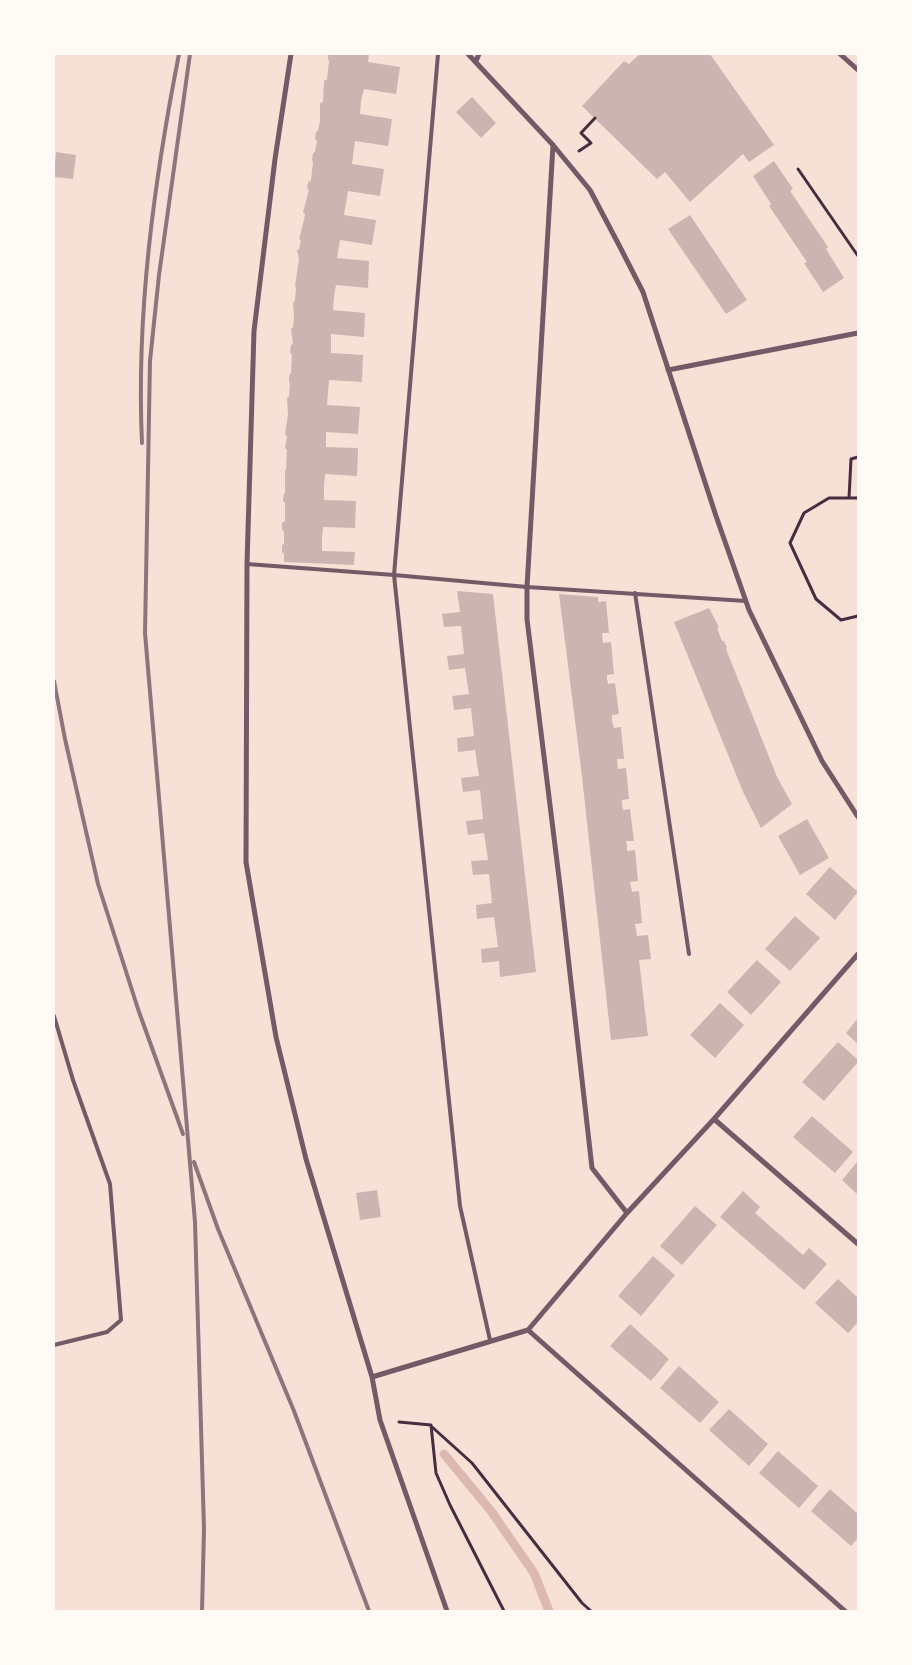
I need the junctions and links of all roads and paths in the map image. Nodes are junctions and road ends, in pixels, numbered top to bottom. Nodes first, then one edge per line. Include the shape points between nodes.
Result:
1 (291, 54) edge
2 (438, 54) edge
3 (468, 54) edge
4 (479, 54) edge
5 (840, 54) edge
6 (476, 62) junction
7 (858, 70) edge
8 (594, 118) dead end
9 (553, 145) junction
10 (566, 160) junction
11 (798, 169) dead end
12 (858, 256) edge
13 (858, 332) edge
14 (668, 370) junction
15 (858, 457) edge
16 (849, 498) junction
17 (858, 498) edge
18 (247, 564) junction
19 (394, 575) junction
20 (527, 587) junction
21 (635, 593) junction
22 (746, 601) junction
23 (858, 616) edge
24 (858, 817) edge
25 (689, 954) dead end
26 (858, 954) edge
27 (54, 1016) edge
28 (714, 1119) junction
29 (627, 1213) junction
30 (858, 1244) edge
31 (528, 1330) junction
32 (490, 1340) junction
33 (54, 1345) edge
34 (372, 1377) junction
35 (380, 1420) junction
36 (431, 1425) junction
37 (447, 1611) edge
38 (504, 1611) edge
39 (591, 1611) edge
40 (845, 1611) edge

1 - 18 street via 254,331
2 - 19 lane
3 - 6 street
4 - 6 street
5 - 7 street
6 - 9 street
8 - 10 path via 581,133 591,143
9 - 10 street
9 - 20 street
10 - 14 street via 590,190 642,292
11 - 12 path
13 - 14 street
14 - 22 street
15 - 16 path via 852,459
16 - 17 path
16 - 23 path via 829,498 804,513 790,543 816,599 841,620
18 - 19 lane
18 - 34 street via 246,862 276,1037 306,1159
19 - 20 lane
19 - 32 lane via 460,1206
20 - 21 lane
20 - 29 street via 527,618 592,1168
21 - 22 lane
21 - 25 lane
22 - 24 street via 822,761
26 - 28 street
27 - 33 lane via 110,1184 121,1320 107,1332
28 - 29 street
28 - 30 street
29 - 31 street
31 - 32 street
31 - 40 street
32 - 34 street
34 - 35 street
35 - 36 path
35 - 37 street
36 - 38 path via 436,1473
36 - 39 path via 472,1463

